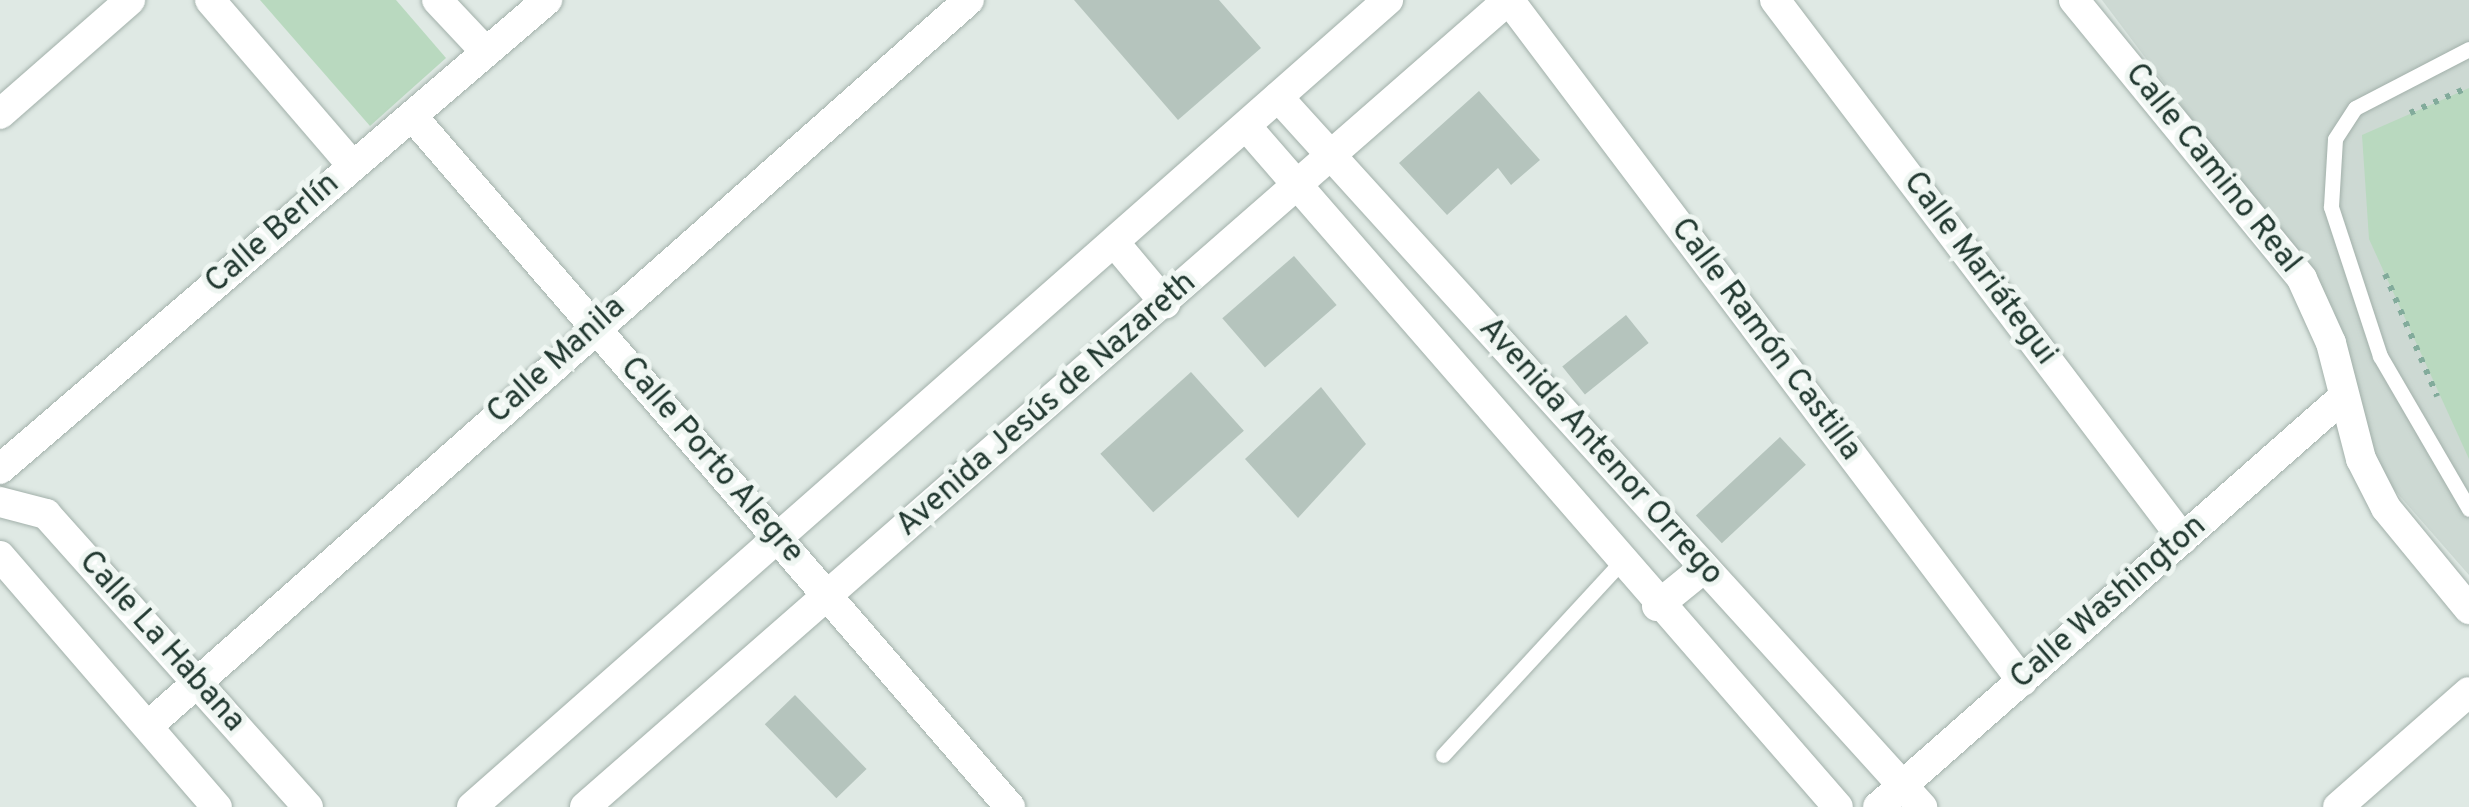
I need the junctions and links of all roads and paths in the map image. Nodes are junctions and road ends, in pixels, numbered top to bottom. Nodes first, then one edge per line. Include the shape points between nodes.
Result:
1 (130, 0) edge
2 (210, 0) edge
3 (437, 0) edge
4 (547, 0) edge
5 (969, 0) edge
6 (1388, 0) edge
7 (1509, 0) edge
8 (1775, 0) edge
9 (2074, 0) edge
10 (2469, 49) edge
11 (486, 52) junction
12 (2469, 87) edge
13 (1278, 97) junction
14 (0, 114) edge
15 (412, 116) junction
16 (2394, 120) dead end
17 (1246, 126) junction
18 (1332, 157) junction
19 (352, 166) junction
20 (1298, 187) junction
21 (1114, 242) junction
22 (2377, 256) dead end
23 (1165, 303) junction
24 (594, 326) junction
25 (2340, 400) junction
26 (2445, 413) dead end
27 (0, 469) edge
28 (0, 502) edge
29 (2469, 509) edge
30 (777, 538) junction
31 (2183, 538) junction
32 (0, 556) edge
33 (1620, 562) junction
34 (1704, 568) junction
35 (827, 596) junction
36 (1656, 606) junction
37 (2469, 609) edge
38 (2022, 681) junction
39 (198, 682) junction
40 (2469, 692) edge
41 (148, 726) junction
42 (1442, 755) dead end
43 (1912, 796) edge
44 (217, 807) edge
45 (308, 807) edge
46 (472, 807) edge
47 (584, 807) edge
48 (1010, 807) edge
49 (1838, 807) edge
50 (1878, 807) edge
51 (2338, 807) edge

1 - 14 street
2 - 19 street
3 - 11 street
4 - 11 street, Calle Berlín
5 - 24 street, Calle Manila
6 - 13 street
7 - 18 street, Avenida Jesús de Nazareth
7 - 38 street, Calle Ramón Castilla
8 - 31 street, Calle Mariátegui
9 - 25 street, Calle Camino Real via 2302,279 2331,344
10 - 29 lane via 2355,108 2335,139 2331,207 2380,356
11 - 15 street, Calle Berlín
12 - 16 path
13 - 17 street
13 - 18 street, Avenida Antenor Orrego
15 - 19 street, Calle Berlín
15 - 24 street, Calle Porto Alegre
17 - 20 street, Avenida Antenor Orrego
17 - 21 street
18 - 20 street, Avenida Jesús de Nazareth
18 - 34 street, Avenida Antenor Orrego
19 - 27 street, Calle Berlín
20 - 23 street, Avenida Jesús de Nazareth
20 - 33 street, Avenida Antenor Orrego
21 - 23 street
21 - 30 street
22 - 26 path
23 - 35 street, Avenida Jesús de Nazareth
24 - 30 street, Calle Porto Alegre
24 - 39 street, Calle Manila
25 - 31 street, Calle Washington
25 - 37 street, Calle Camino Real via 2386,508
28 - 39 street, Calle La Habana via 46,514
30 - 35 street, Calle Porto Alegre
30 - 46 street
31 - 38 street, Calle Washington
32 - 41 street, Calle La Habana
33 - 36 street, Avenida Antenor Orrego
33 - 42 lane
34 - 36 street
34 - 43 street, Avenida Antenor Orrego
35 - 47 street, Avenida Jesús de Nazareth
35 - 48 street, Calle Porto Alegre
36 - 49 street, Avenida Antenor Orrego
38 - 43 street, Calle Washington
39 - 41 street, Calle Manila
39 - 45 street, Calle La Habana
40 - 51 street
41 - 44 street, Calle La Habana
43 - 50 street, Calle Washington

